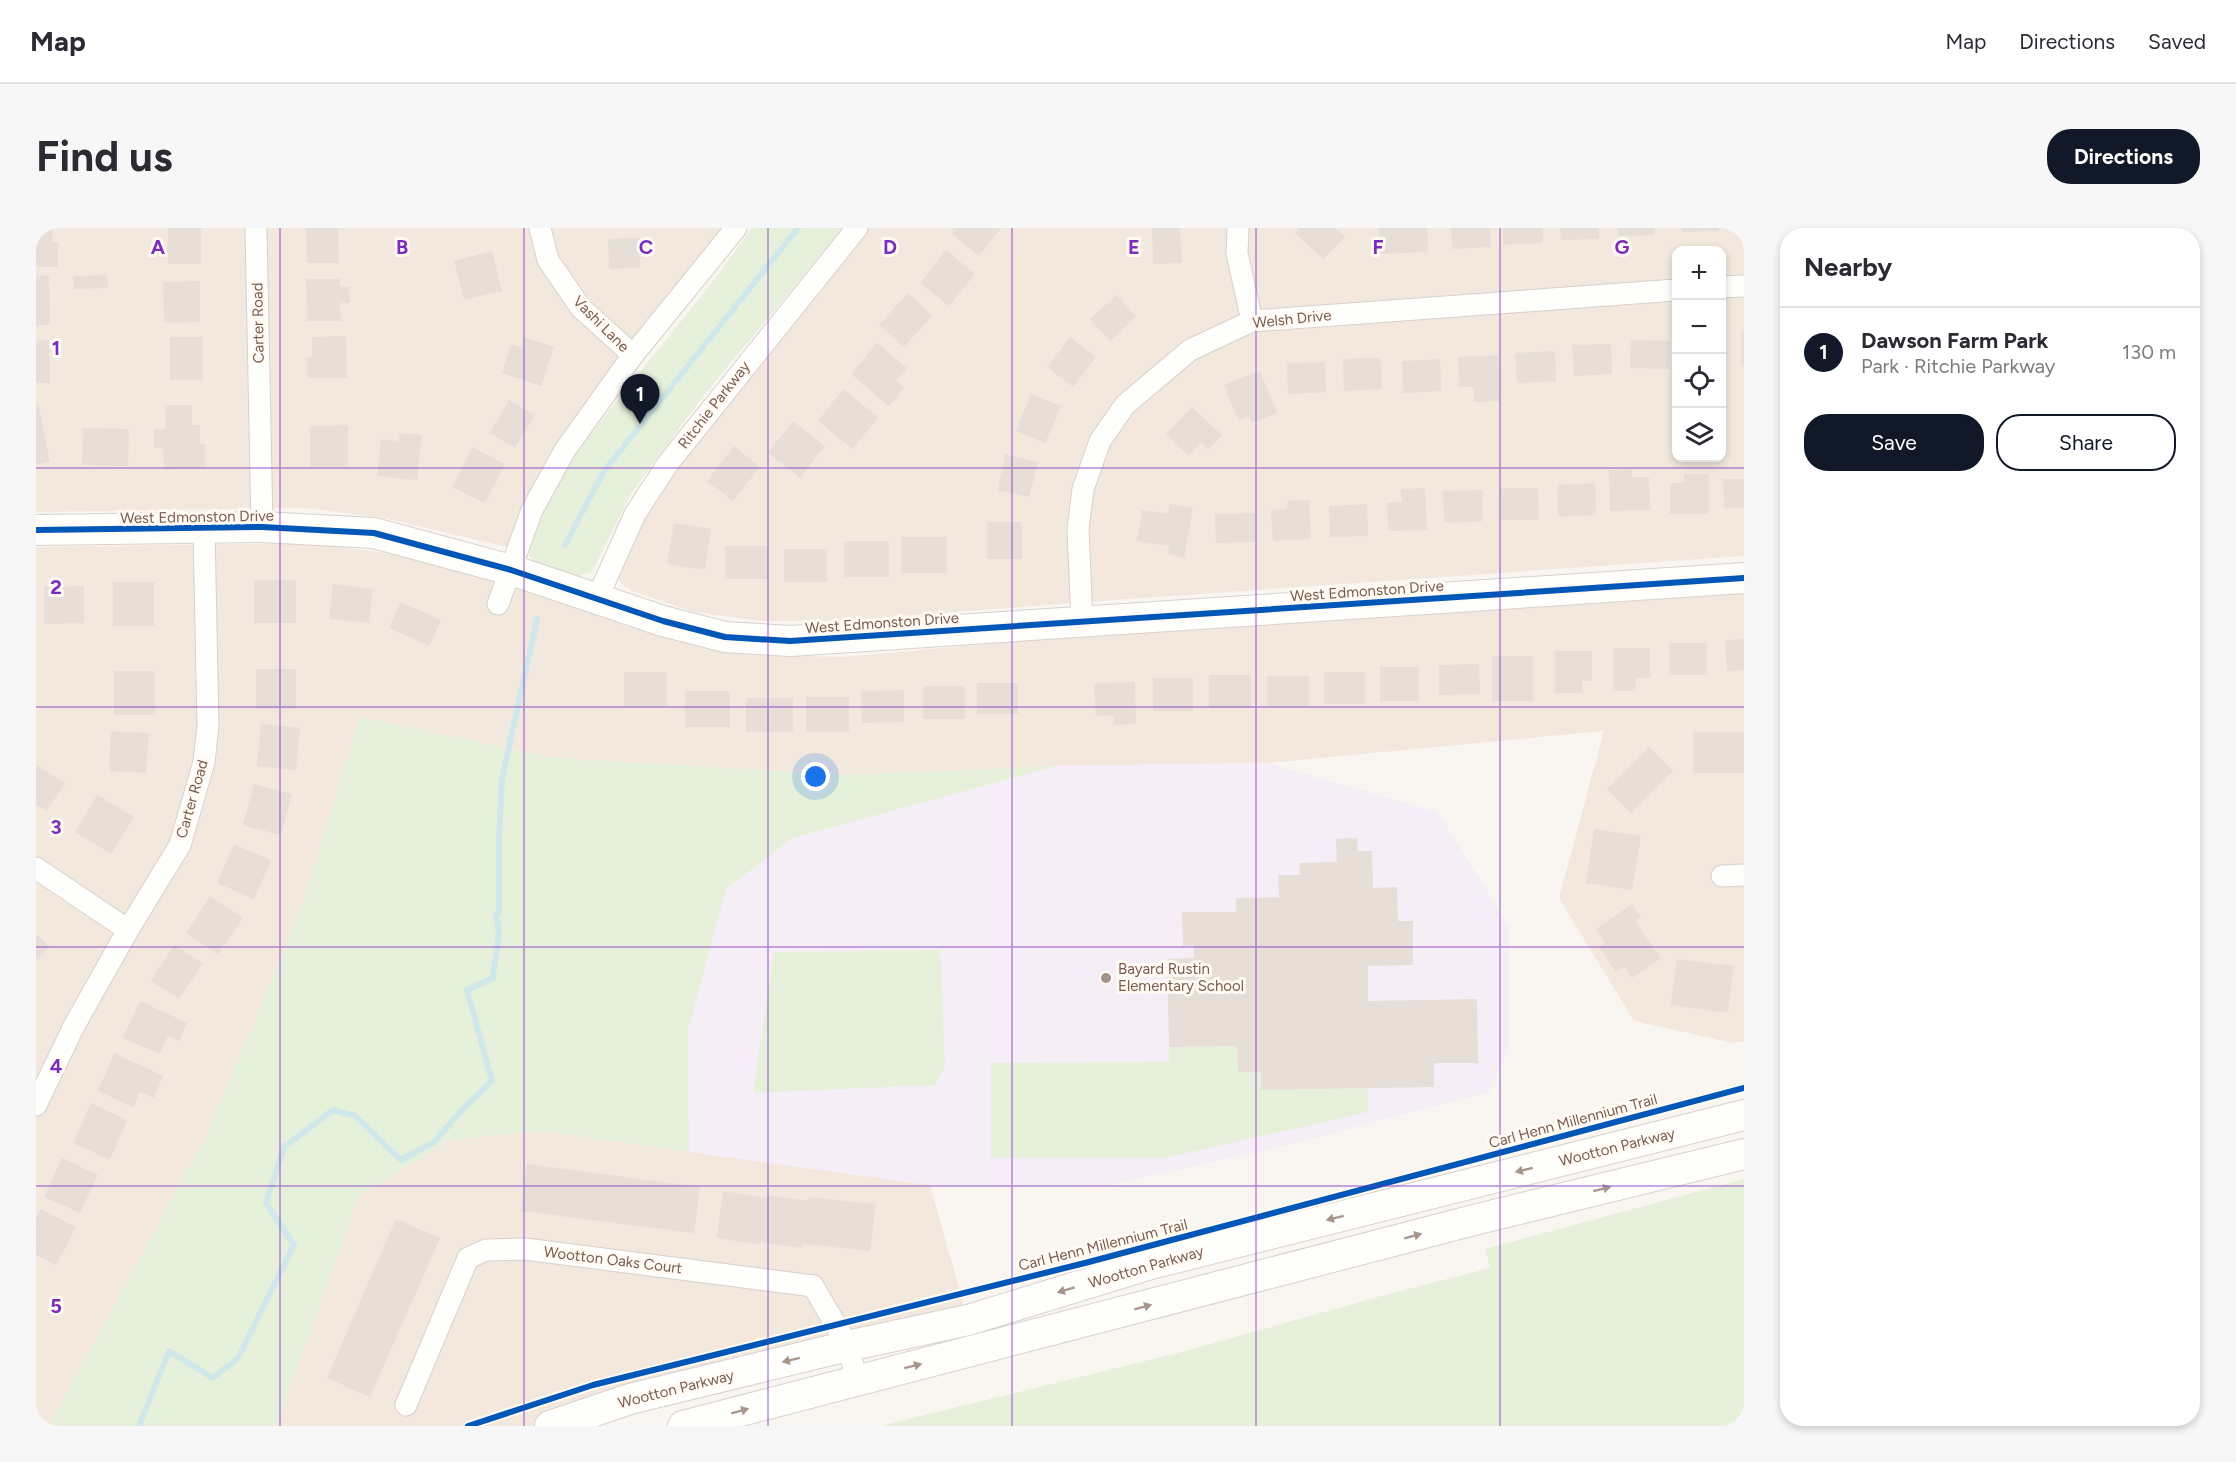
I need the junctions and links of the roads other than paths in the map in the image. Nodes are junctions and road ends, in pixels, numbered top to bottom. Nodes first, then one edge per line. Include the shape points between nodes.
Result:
1 (256, 228) edge
2 (540, 228) edge
3 (736, 228) edge
4 (856, 228) edge
5 (1238, 228) edge
6 (1744, 286) edge
7 (1726, 287) edge
8 (1672, 290) edge
9 (1252, 321) junction
10 (633, 355) junction
11 (262, 527) junction
12 (204, 528) junction
13 (36, 530) edge
14 (511, 570) junction
15 (1744, 578) edge
16 (597, 599) junction
17 (498, 604) dead end
18 (1082, 622) junction
19 (36, 868) edge
20 (1744, 875) edge
21 (1722, 876) dead end
22 (128, 930) junction
23 (36, 1105) edge
24 (1744, 1115) edge
25 (1744, 1154) edge
26 (848, 1346) junction
27 (857, 1381) junction
28 (406, 1405) dead end
29 (550, 1426) edge
30 (683, 1426) edge

1 - 11 street, Carter Road
2 - 10 street, Vashi Lane via 548,260 581,308
3 - 10 street
4 - 16 street, Ritchie Parkway via 669,462 635,514
5 - 9 street via 1237,253
6 - 7 street
8 - 9 street, Welsh Drive
9 - 18 street, Welsh Drive via 1190,350 1125,405 1100,441 1083,489 1078,529
10 - 14 street via 565,450 531,510
11 - 12 main road, West Edmonston Drive
11 - 14 main road, West Edmonston Drive via 374,533
12 - 13 main road, West Edmonston Drive
12 - 22 street, Carter Road via 208,726 204,762 180,846
14 - 16 main road, West Edmonston Drive
14 - 17 street
15 - 18 main road, West Edmonston Drive
16 - 18 main road, West Edmonston Drive via 725,637 790,641
19 - 22 street
20 - 21 street
22 - 23 street, Carter Road via 74,1026
24 -> 26 main road, Wootton Parkway via 1151,1264 968,1320
27 -> 25 main road via 1474,1220
26 - 27 street, Wootton Oaks Court
26 - 28 street, Wootton Oaks Court via 813,1286 525,1249 486,1250 468,1258
26 -> 29 main road, Wootton Parkway via 630,1399
30 -> 27 main road

